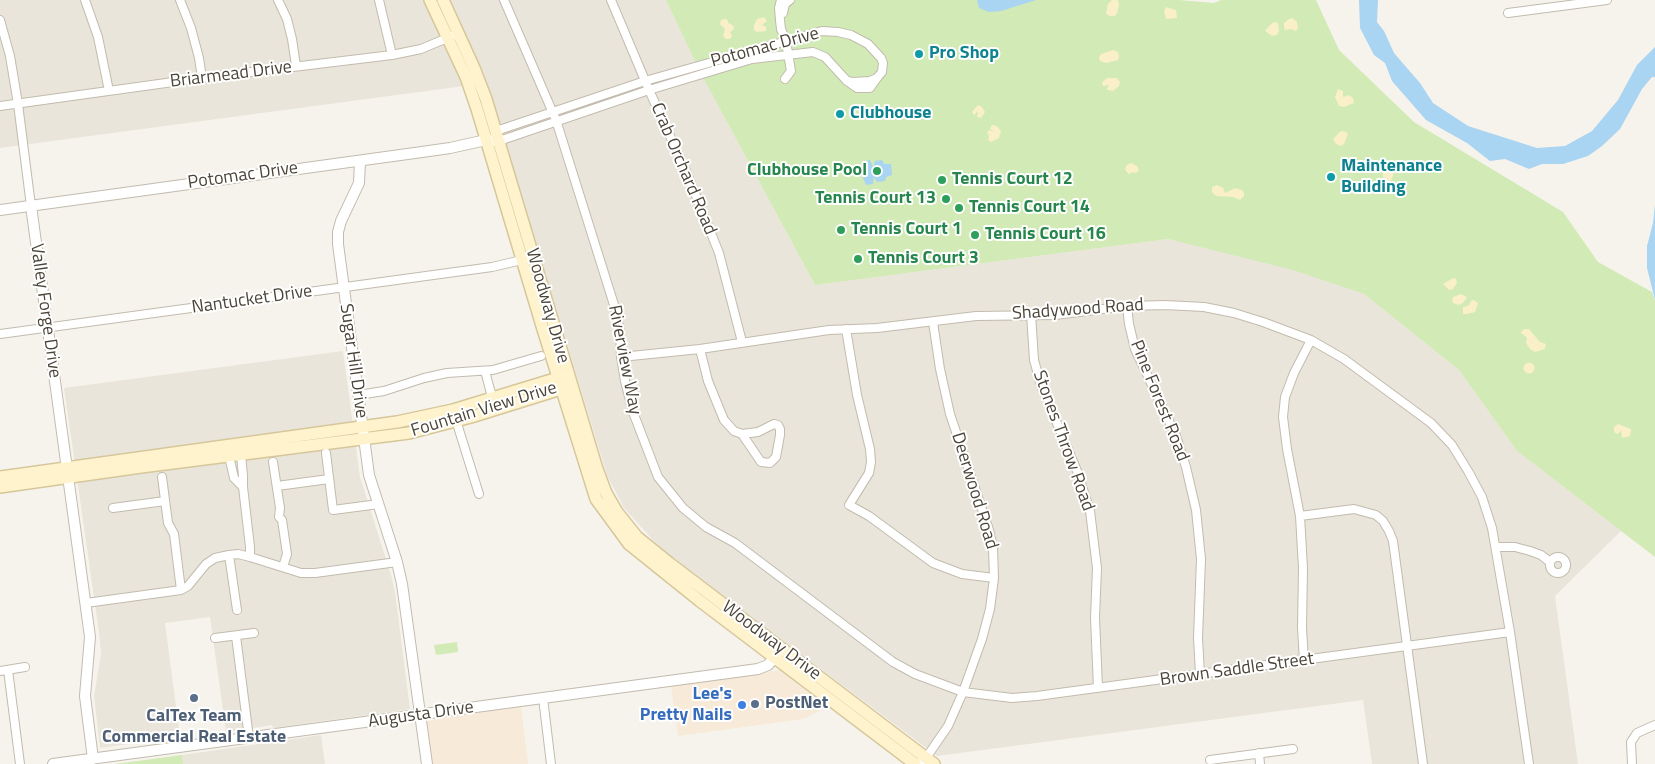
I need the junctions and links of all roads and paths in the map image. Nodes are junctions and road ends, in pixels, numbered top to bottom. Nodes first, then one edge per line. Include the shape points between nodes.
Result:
1 (85, 0) edge
2 (180, 0) edge
3 (278, 0) edge
4 (379, 0) edge
5 (430, 0) edge
6 (443, 0) edge
7 (504, 0) edge
8 (611, 0) edge
9 (781, 0) edge
10 (790, 0) edge
11 (1607, 0) edge
12 (1508, 13) dead end
13 (0, 20) edge
14 (458, 33) junction
15 (447, 38) junction
16 (786, 39) junction
17 (392, 55) junction
18 (788, 55) junction
19 (296, 66) junction
20 (202, 78) junction
21 (785, 79) dead end
22 (645, 81) junction
23 (109, 90) junction
24 (649, 90) junction
25 (18, 104) junction
26 (0, 106) edge
27 (552, 112) junction
28 (556, 120) junction
29 (497, 136) junction
30 (486, 140) junction
31 (360, 161) junction
32 (31, 206) junction
33 (0, 210) edge
34 (528, 259) junction
35 (343, 287) junction
36 (1128, 306) junction
37 (1031, 314) junction
38 (933, 322) junction
39 (48, 328) junction
40 (846, 330) junction
41 (0, 334) edge
42 (1311, 340) junction
43 (742, 342) junction
44 (700, 349) junction
45 (540, 356) dead end
46 (621, 358) junction
47 (484, 371) junction
48 (563, 382) junction
49 (358, 394) junction
50 (492, 397) junction
51 (453, 410) junction
52 (456, 422) junction
53 (362, 427) junction
54 (742, 434) junction
55 (364, 439) junction
56 (235, 452) junction
57 (326, 453) dead end
58 (273, 462) dead end
59 (67, 473) junction
60 (0, 477) edge
61 (162, 477) dead end
62 (329, 479) junction
63 (277, 486) junction
64 (0, 488) edge
65 (479, 494) dead end
66 (165, 501) junction
67 (379, 504) junction
68 (113, 508) dead end
69 (1300, 516) junction
70 (1496, 547) junction
71 (229, 555) junction
72 (250, 556) junction
73 (397, 562) junction
74 (1550, 562) dead end
75 (283, 567) junction
76 (994, 578) junction
77 (182, 590) junction
78 (86, 604) junction
79 (237, 610) dead end
80 (1510, 632) junction
81 (254, 633) dead end
82 (236, 636) junction
83 (215, 638) dead end
84 (1407, 646) junction
85 (777, 654) junction
86 (1304, 661) junction
87 (25, 667) dead end
88 (4, 670) edge
89 (1200, 674) junction
90 (1098, 688) junction
91 (963, 692) junction
92 (542, 698) junction
93 (846, 705) junction
94 (420, 716) junction
95 (1655, 725) edge
96 (250, 738) junction
97 (1293, 749) dead end
98 (1259, 754) junction
99 (93, 759) junction
100 (1210, 760) dead end
101 (1236, 761) edge
102 (926, 762) edge
103 (20, 764) edge
104 (53, 764) edge
105 (426, 764) edge
106 (551, 764) edge
107 (915, 764) edge
108 (1260, 764) edge
109 (1423, 764) edge
110 (1529, 764) edge
111 (1632, 764) edge

1 - 23 street via 98,36
2 - 20 street via 191,28
3 - 19 street via 292,39
4 - 17 street
5 - 15 main road, Woodway Drive
6 - 14 main road, Woodway Drive
7 - 27 street, Riverview Way
8 - 22 street, Crab Orchard Road
9 - 16 street via 779,8
10 - 16 street via 783,7
11 - 12 street
13 - 25 street, Valley Forge Drive
14 - 15 street, Briarmead Drive
14 - 29 main road, Woodway Drive via 474,68
15 - 17 street, Briarmead Drive via 421,49
15 - 30 main road, Woodway Drive via 466,76
16 - 18 street
16 - 18 street, Potomac Drive via 822,31 851,35 879,54 883,68 877,78 853,82 847,80 825,57 814,52
16 - 22 street, Potomac Drive
17 - 19 street, Briarmead Drive
18 - 21 street via 791,71
18 - 24 street, Potomac Drive via 752,59
19 - 20 street, Briarmead Drive
20 - 23 street, Briarmead Drive
22 - 24 street, Crab Orchard Road
22 - 27 street, Potomac Drive
23 - 25 street, Briarmead Drive
24 - 28 street, Potomac Drive
24 - 43 street, Crab Orchard Road via 719,253
25 - 26 street, Briarmead Drive
25 - 32 street, Valley Forge Drive
27 - 28 street, Riverview Way
27 - 29 street, Potomac Drive
28 - 29 street, Potomac Drive
28 - 46 street, Riverview Way via 615,308
29 - 30 street, Potomac Drive
29 - 34 main road, Woodway Drive
30 - 31 street, Potomac Drive
30 - 34 main road, Woodway Drive
31 - 32 street, Potomac Drive
31 - 35 street, Sugar Hill Drive via 358,183 338,232
32 - 33 street, Potomac Drive
32 - 39 street, Valley Forge Drive
34 - 35 street, Nantucket Drive via 492,268
34 - 48 main road, Woodway Drive
35 - 39 street, Nantucket Drive
35 - 49 street, Sugar Hill Drive
36 - 37 street, Shadywood Road via 1055,315
36 - 42 street, Shadywood Road via 1204,307 1234,313
36 - 89 street, Pine Forest Road via 1136,349 1176,436 1196,510 1201,559
37 - 38 street, Shadywood Road
37 - 90 street, Stones Throw Road via 1034,360 1041,386 1090,511 1097,568
38 - 40 street, Shadywood Road
38 - 76 street, Deerwood Road via 950,414 989,530
39 - 41 street, Nantucket Drive
39 - 59 street, Valley Forge Drive
40 - 43 street, Shadywood Road
40 - 76 street via 872,462 869,473 849,505 933,563 962,574
42 - 69 street via 1285,397 1283,417
42 - 70 street, Shadywood Road via 1344,359 1431,423 1452,445 1482,498
43 - 44 street, Shadywood Road
44 - 46 street, Shadywood Road
44 - 54 street via 708,381 724,420 734,431
45 - 47 street
46 - 91 street, Riverview Way via 624,381 647,451 658,477 683,508 706,527 735,543 893,662 937,684
47 - 49 street via 440,375 392,389
47 - 50 street
48 - 50 main road, Fountain View Drive
48 - 52 main road, Fountain View Drive
48 - 85 main road, Woodway Drive via 592,471 617,512 637,537 703,597
49 - 53 street, Sugar Hill Drive
50 - 51 main road, Fountain View Drive
51 - 52 street
51 - 53 main road, Fountain View Drive
52 - 55 main road, Fountain View Drive
52 - 65 street
53 - 55 street, Sugar Hill Drive
53 - 56 main road, Fountain View Drive
54 - 54 street via 762,462 770,463 776,457 780,435 778,425
55 - 56 main road, Fountain View Drive
55 - 67 street, Sugar Hill Drive via 369,475
56 - 59 main road, Fountain View Drive via 140,456
56 - 72 street via 234,478 243,486
57 - 62 street
58 - 63 street
59 - 60 main road, Fountain View Drive
59 - 64 main road, Fountain View Drive
59 - 78 street, Valley Forge Drive
61 - 66 street
62 - 63 street
62 - 67 street via 333,510
63 - 75 street via 279,517 287,554
66 - 68 street
66 - 77 street via 168,523 174,534
67 - 73 street, Sugar Hill Drive
69 - 84 street via 1354,508 1376,515 1383,521 1393,541
69 - 86 street
70 - 74 street via 1530,551
70 - 80 street, Shadywood Road
71 - 72 street
71 - 77 street via 214,558
71 - 79 street
72 - 75 street
73 - 75 street via 315,573 301,573
73 - 94 street, Sugar Hill Drive
76 - 91 street, Deerwood Road via 982,639
77 - 78 street
78 - 99 street, Valley Forge Drive via 90,646 85,696
80 - 84 street, Brown Saddle Street
80 - 110 street, Shadywood Road
81 - 82 street
82 - 83 street
82 - 96 street
84 - 86 street, Brown Saddle Street
84 - 109 street
85 - 92 street, Augusta Drive via 768,665 758,669
85 - 93 main road, Woodway Drive
86 - 89 street, Brown Saddle Street
87 - 88 street
88 - 103 street
89 - 90 street, Brown Saddle Street
90 - 91 street, Brown Saddle Street via 1012,698
91 - 102 street, Deerwood Road via 948,726
92 - 94 street, Augusta Drive
92 - 106 street
93 - 102 main road, Woodway Drive
93 - 107 main road, Woodway Drive
94 - 96 street, Augusta Drive
94 - 105 street, Sugar Hill Drive
95 - 111 street via 1637,732 1631,742
96 - 99 street, Augusta Drive
97 - 98 street
98 - 101 street
98 - 108 street
99 - 104 street, Augusta Drive
100 - 101 street

